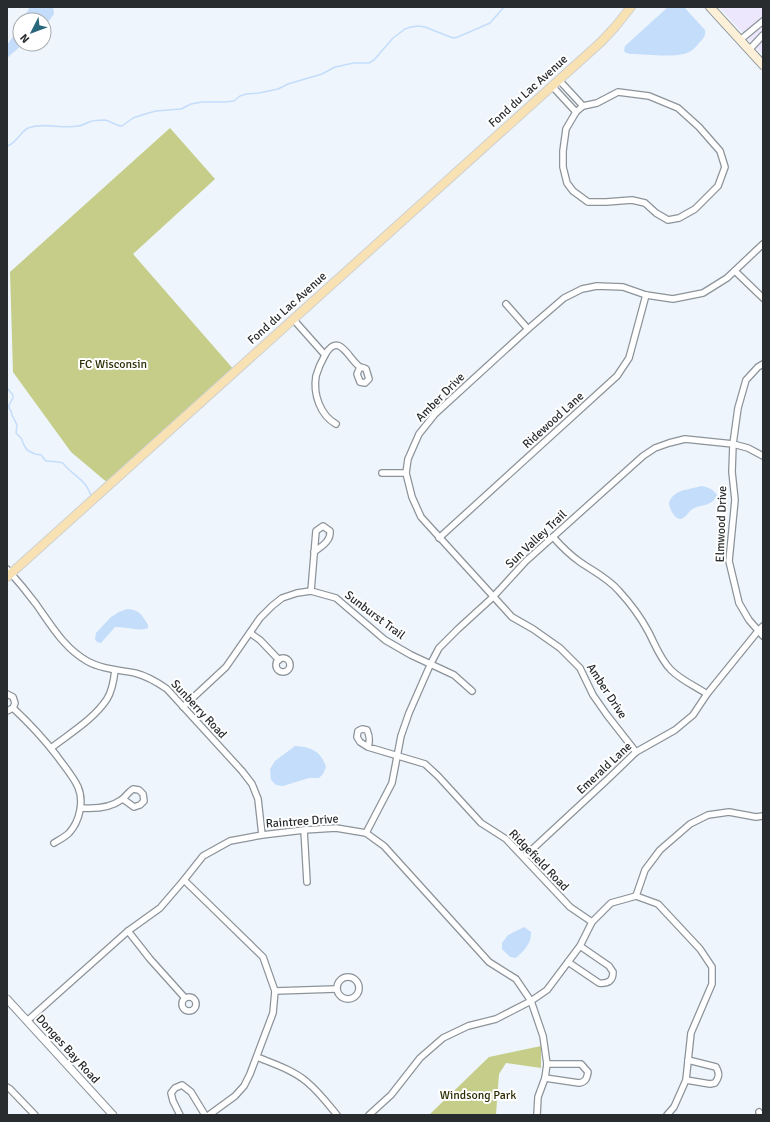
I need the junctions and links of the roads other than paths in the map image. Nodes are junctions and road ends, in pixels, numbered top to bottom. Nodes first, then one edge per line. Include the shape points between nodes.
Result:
1 (624, 7) edge
2 (631, 7) edge
3 (710, 7) edge
4 (763, 21) edge
5 (763, 35) edge
6 (740, 40) junction
7 (749, 50) junction
8 (584, 56) junction
9 (763, 65) edge
10 (559, 80) junction
11 (552, 86) junction
12 (583, 106) junction
13 (576, 112) junction
14 (763, 244) edge
15 (735, 270) junction
16 (646, 296) junction
17 (763, 298) edge
18 (506, 304) dead end
19 (293, 319) junction
20 (528, 329) junction
21 (325, 355) junction
22 (763, 364) edge
23 (360, 367) dead end
24 (336, 424) dead end
25 (733, 444) junction
26 (763, 456) edge
27 (382, 473) dead end
28 (406, 473) junction
29 (553, 537) junction
30 (439, 538) junction
31 (314, 552) dead end
32 (8, 573) edge
33 (311, 591) junction
34 (493, 597) junction
35 (763, 626) edge
36 (758, 631) junction
37 (250, 633) junction
38 (763, 636) edge
39 (279, 660) dead end
40 (431, 663) junction
41 (115, 670) junction
42 (472, 691) dead end
43 (7, 694) edge
44 (707, 694) junction
45 (183, 706) junction
46 (13, 708) junction
47 (7, 711) edge
48 (368, 747) dead end
49 (51, 748) junction
50 (636, 752) junction
51 (397, 756) junction
52 (123, 799) dead end
53 (81, 808) junction
54 (763, 816) edge
55 (304, 830) junction
56 (366, 833) junction
57 (262, 835) junction
58 (54, 843) dead end
59 (524, 857) junction
60 (184, 880) junction
61 (307, 882) dead end
62 (636, 896) junction
63 (592, 922) junction
64 (128, 931) junction
65 (580, 946) junction
66 (568, 962) junction
67 (336, 989) junction
68 (275, 991) junction
69 (185, 998) dead end
70 (7, 999) edge
71 (531, 1001) junction
72 (27, 1021) junction
73 (257, 1057) junction
74 (688, 1060) junction
75 (547, 1064) junction
76 (545, 1078) junction
77 (686, 1080) junction
78 (7, 1087) edge
79 (35, 1115) edge
80 (113, 1115) edge
81 (180, 1115) edge
82 (205, 1115) edge
83 (209, 1115) edge
84 (337, 1115) edge
85 (369, 1115) edge
86 (537, 1115) edge
87 (667, 1115) edge

1 - 8 main road, Fond du Lac Avenue
2 - 8 main road, Fond du Lac Avenue via 607,35
3 - 6 main road
4 - 6 street
5 - 7 street
6 - 7 main road
7 - 9 main road
8 - 10 main road, Fond du Lac Avenue
10 - 11 main road, Fond du Lac Avenue
10 - 12 street
11 - 13 street
11 - 19 main road, Fond du Lac Avenue
12 - 13 street
12 - 13 street via 597,103 618,92 650,96 678,108 720,151 725,167 718,186 695,209 679,218 668,220 645,203 638,201 588,202 567,183 563,167 562,151 566,129
14 - 15 street, Amber Drive
15 - 16 street, Amber Drive via 703,293 673,299
15 - 17 street
16 - 20 street, Amber Drive via 623,287 597,286 582,290 564,298
16 - 30 street, Ridewood Lane via 629,358 617,376
18 - 20 street
19 - 21 street
19 - 32 main road, Fond du Lac Avenue
20 - 28 street, Amber Drive via 434,414 419,434 408,459
21 - 23 street via 331,347 339,346
21 - 24 street via 316,376 316,390 324,415
22 - 25 street, Elmwood Drive via 746,380 738,408
25 - 26 street, Sun Valley Trail
25 - 29 street, Sun Valley Trail via 685,439 655,448 642,456
25 - 36 street, Elmwood Drive via 735,500 729,561 738,603
27 - 28 street
28 - 30 street, Amber Drive via 412,497 421,517
29 - 34 street, Sun Valley Trail via 526,561
29 - 44 street via 574,557 618,589 640,616 662,660 670,670
30 - 34 street, Amber Drive
31 - 33 street
32 - 41 street, Sunberry Road via 35,602 72,651 88,662
33 - 37 street, Sunburst Trail via 282,598 260,618
33 - 40 street, Sunburst Trail via 336,598 385,640
34 - 40 street, Sun Valley Trail via 439,648
34 - 50 street, Amber Drive via 512,617 560,648 580,668 593,696
35 - 36 street, Emerald Lane
36 - 38 street, Elmwood Drive
36 - 44 street, Emerald Lane
37 - 39 street
37 - 45 street, Sunburst Trail via 226,667
40 - 42 street, Sunburst Trail via 454,675
40 - 51 street, Sun Valley Trail via 409,713
41 - 45 street, Sunberry Road via 155,681
41 - 49 street via 113,685 104,703 79,727
43 - 46 street via 15,700
44 - 50 street, Emerald Lane via 692,715 675,730
45 - 57 street, Sunberry Road via 252,784 258,799
46 - 47 street
46 - 49 street
48 - 51 street, Ridgefield Road
49 - 53 street via 78,787
50 - 59 street, Emerald Lane
51 - 56 street, Sun Valley Trail via 392,783
51 - 59 street, Ridgefield Road via 425,764 481,823 506,838
52 - 53 street via 102,808
53 - 58 street via 69,833
54 - 62 street via 729,812 708,815 690,824 660,850 645,870
55 - 56 street, Raintree Drive via 336,828
55 - 57 street, Raintree Drive
55 - 61 street
56 - 71 street, Raintree Drive via 384,846 489,962 516,979
57 - 60 street, Raintree Drive via 230,841 203,856
59 - 63 street, Ridgefield Road via 570,907
60 - 64 street, Raintree Drive via 160,908
60 - 68 street via 263,957
62 - 63 street via 611,903
62 - 74 street via 658,904 700,949 712,967 712,984 691,1033
63 - 65 street
64 - 69 street
64 - 72 street, Raintree Drive
65 - 66 street
65 - 66 street via 609,966 614,972 610,981 605,984 599,982
66 - 71 street via 547,990
67 - 67 street via 339,996 346,1000 356,996 359,989 357,982 347,977 338,982
67 - 68 street
68 - 73 street via 273,1013
70 - 72 street, Donges Bay Road
71 - 75 street, Raintree Drive via 543,1036
71 - 85 street via 496,1019 468,1026 443,1038 420,1058 391,1095
72 - 80 street, Donges Bay Road
73 - 83 street via 244,1086
73 - 84 street via 289,1070 307,1082
74 - 77 street
74 - 77 street via 716,1067 719,1078 710,1084
75 - 76 street, Raintree Drive
75 - 76 street via 581,1064 588,1072 584,1082 579,1083
76 - 86 street, Raintree Drive via 538,1097
77 - 87 street via 674,1107
78 - 79 street
81 - 82 street via 171,1093 175,1088 182,1086 191,1092

